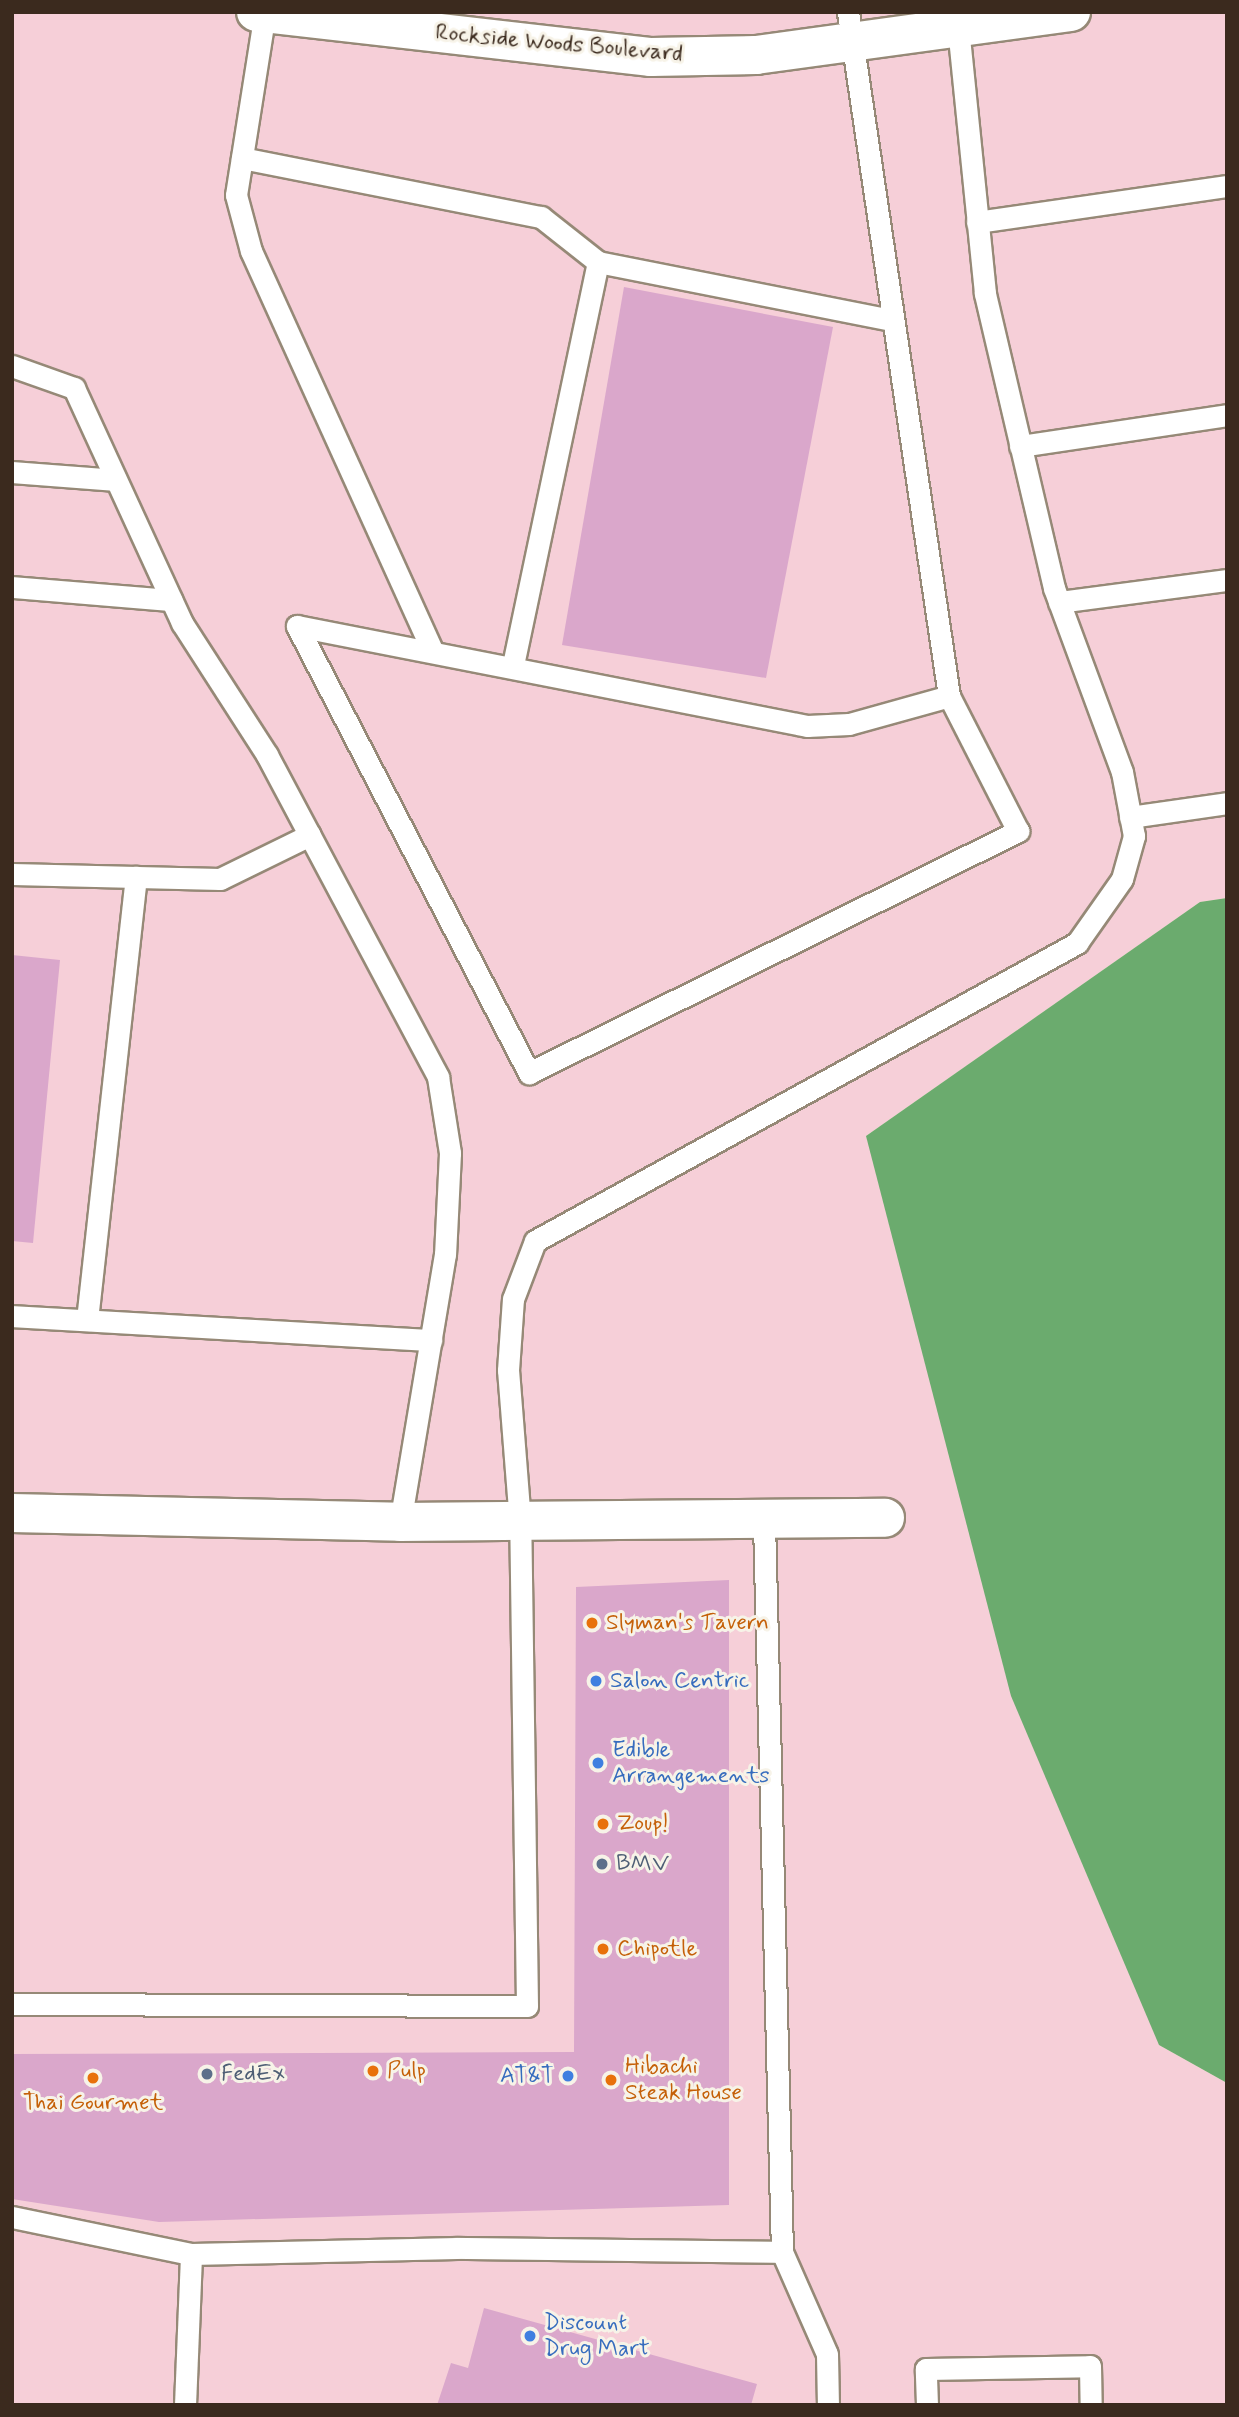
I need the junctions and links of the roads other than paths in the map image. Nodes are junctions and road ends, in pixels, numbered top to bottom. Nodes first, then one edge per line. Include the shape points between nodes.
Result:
1 (1071, 12) edge
2 (262, 13) edge
3 (957, 20) edge
4 (850, 27) edge
5 (242, 158) junction
6 (1227, 186) edge
7 (977, 222) junction
8 (598, 262) junction
9 (892, 320) junction
10 (12, 366) edge
11 (1227, 415) edge
12 (1020, 446) junction
13 (12, 472) edge
14 (116, 480) junction
15 (1227, 580) edge
16 (12, 587) edge
17 (171, 600) junction
18 (1059, 602) junction
19 (431, 647) junction
20 (513, 665) junction
21 (949, 696) junction
22 (1227, 803) edge
23 (1130, 817) junction
24 (310, 835) junction
25 (12, 874) edge
26 (136, 877) junction
27 (12, 1316) edge
28 (87, 1320) junction
29 (431, 1340) junction
30 (12, 1513) edge
31 (885, 1518) dead end
32 (520, 1521) junction
33 (764, 1521) junction
34 (400, 1522) junction
35 (12, 2004) edge
36 (12, 2217) edge
37 (782, 2252) junction
38 (191, 2254) junction
39 (186, 2405) edge
40 (828, 2405) edge
41 (927, 2405) edge
42 (1091, 2405) edge

1 - 3 street, Rockside Woods Boulevard
2 - 4 street, Rockside Woods Boulevard via 651,57 756,55
2 - 5 lane
3 - 4 street, Rockside Woods Boulevard
3 - 7 lane
4 - 9 lane
5 - 8 lane via 541,217
5 - 19 lane via 236,195 251,251
6 - 7 lane
7 - 12 lane via 985,293
8 - 9 lane
8 - 20 lane
9 - 21 lane
10 - 14 lane via 74,388
11 - 12 lane
12 - 18 lane
13 - 14 lane
14 - 17 lane
15 - 18 lane
16 - 17 lane
17 - 24 lane
18 - 23 lane via 1105,713
19 - 20 lane
19 - 21 lane via 297,626 529,1073 1018,831
20 - 21 lane via 807,726 849,723
22 - 23 lane
23 - 32 lane via 1134,836 1122,879 1077,943 535,1241 513,1299 508,1370
24 - 26 lane via 220,879
24 - 29 lane via 438,1077 450,1153 446,1254
25 - 26 lane
26 - 28 lane
27 - 28 lane
28 - 29 lane
29 - 34 lane
30 - 34 street
31 - 33 street
32 - 33 street
32 - 34 street
32 - 35 lane via 527,2006
33 - 37 lane
36 - 38 lane
37 - 38 lane via 457,2248
37 - 40 lane via 827,2354
38 - 39 lane
41 - 42 lane via 926,2369 1090,2366

